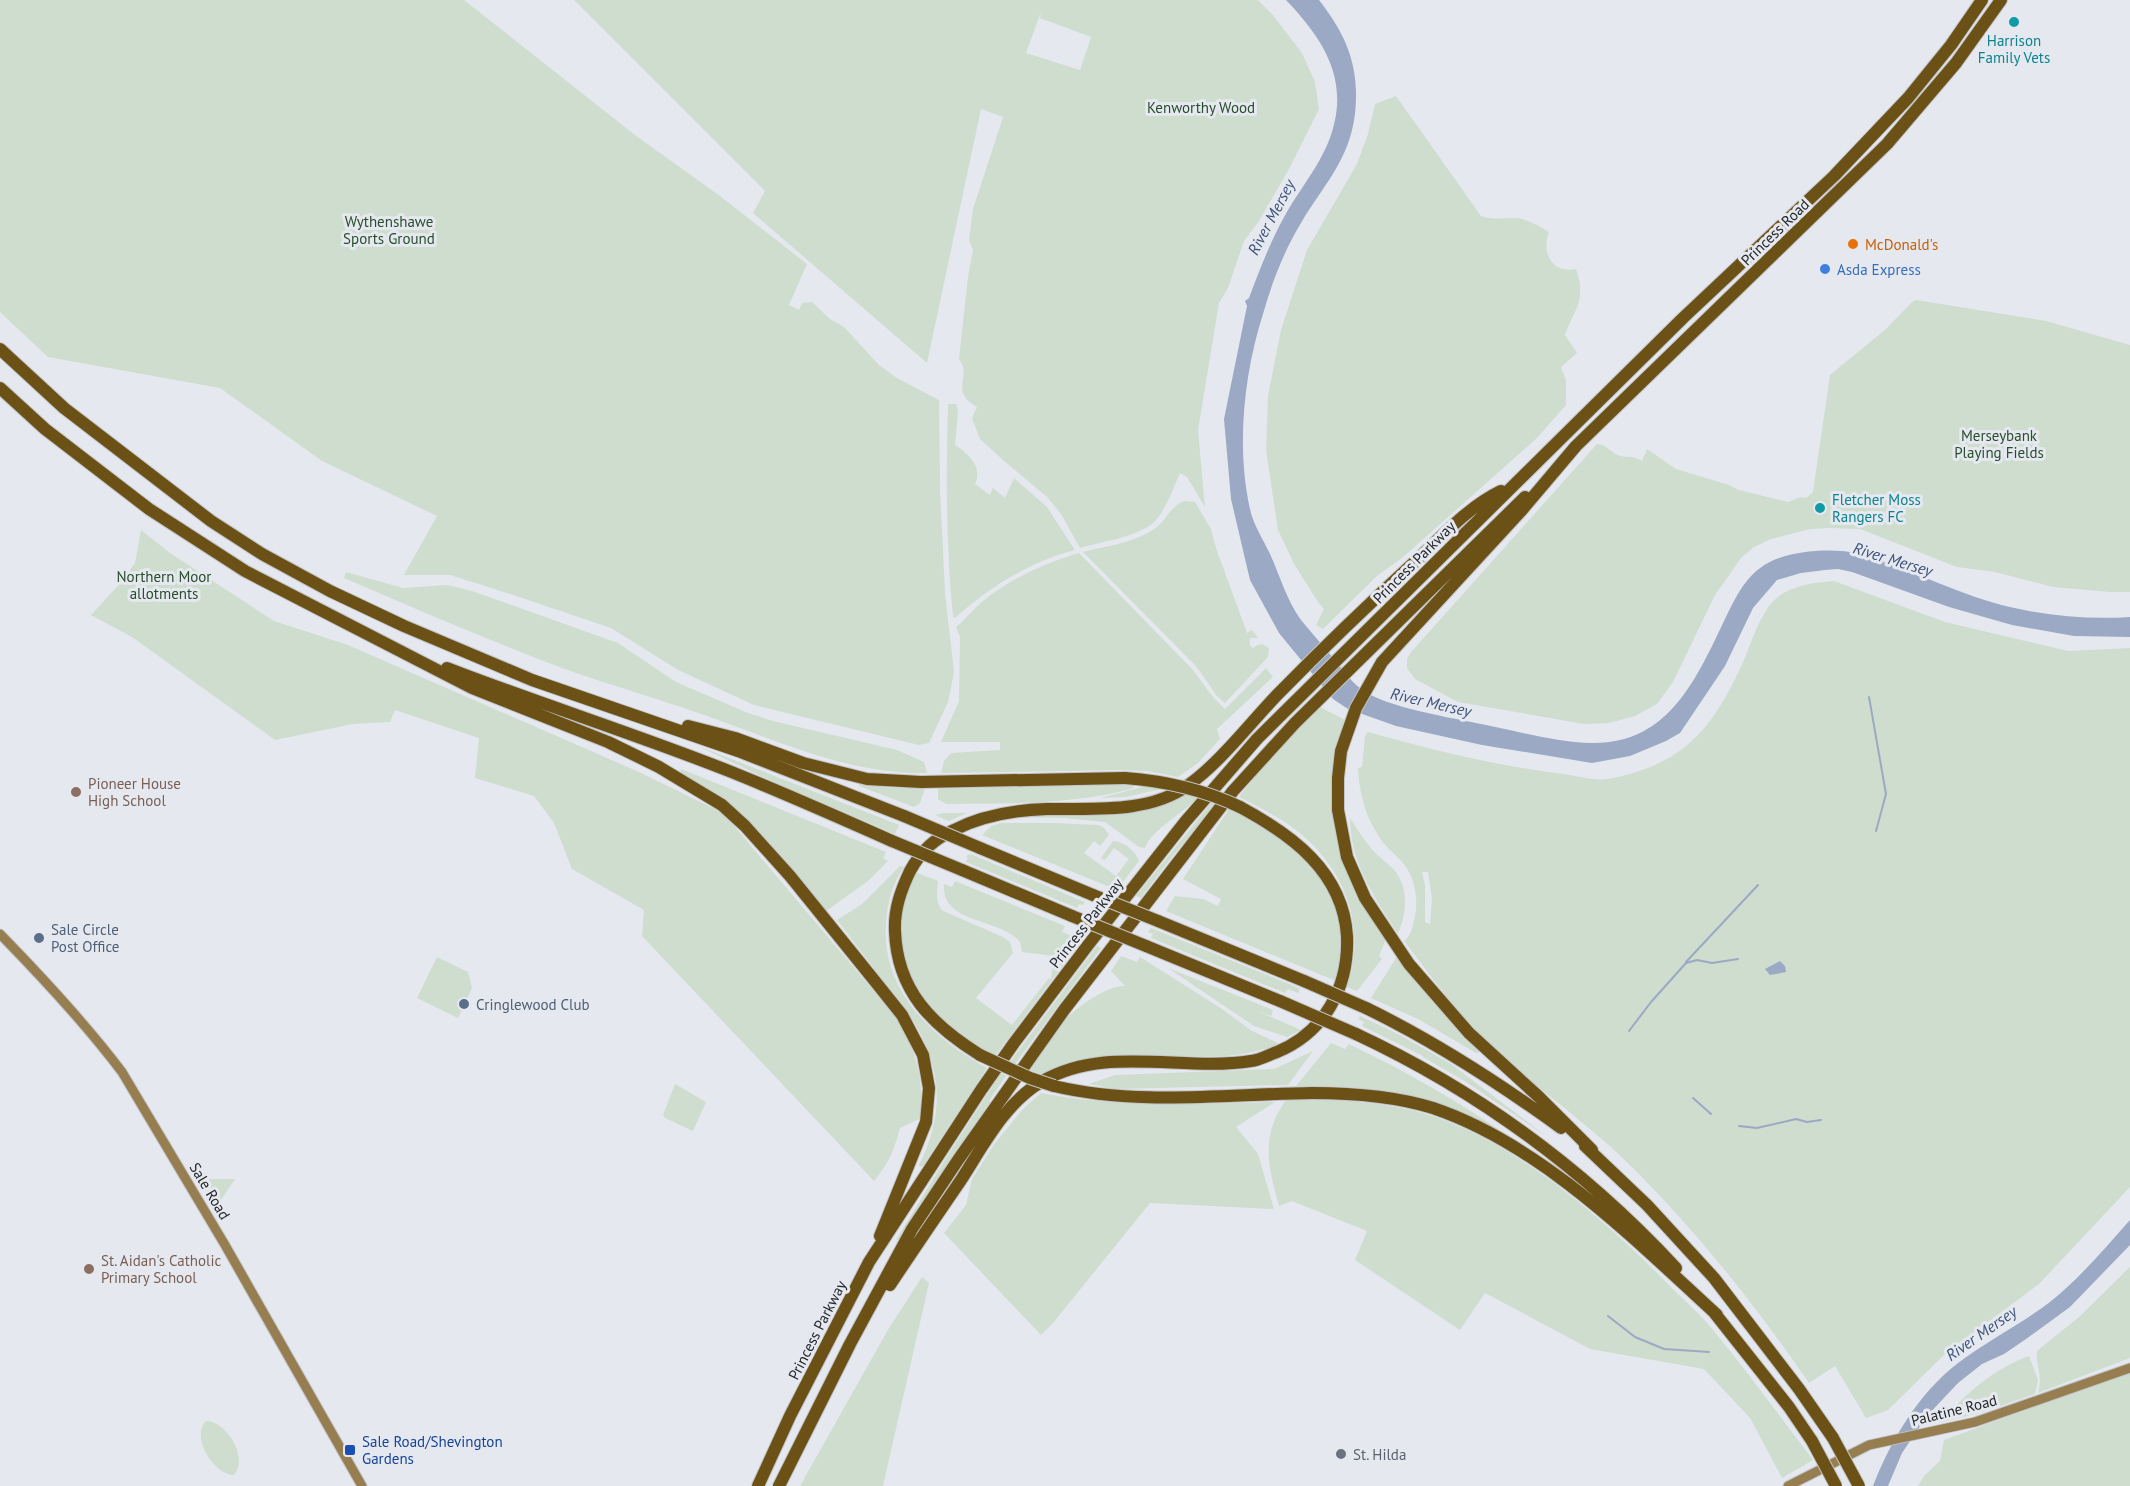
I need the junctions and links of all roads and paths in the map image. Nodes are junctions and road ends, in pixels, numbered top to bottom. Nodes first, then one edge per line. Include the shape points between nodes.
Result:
1 (1982, 0) edge
2 (2001, 0) edge
3 (0, 349) edge
4 (0, 388) edge
5 (1543, 457) joint
6 (1553, 472) junction
7 (1510, 487) junction
8 (376, 640) junction
9 (608, 706) junction
10 (0, 934) edge
11 (1592, 1150) junction
12 (869, 1262) junction
13 (1717, 1315) junction
14 (850, 1344) junction
15 (2130, 1368) edge
16 (759, 1483) edge
17 (362, 1486) edge
18 (779, 1486) edge
19 (1788, 1486) edge
20 (1836, 1486) edge
21 (1859, 1486) edge

1 - 5 highway, Princess Road via 1908,98 1834,176
2 - 6 highway, Princess Road via 1956,63 1887,144
3 - 9 highway via 64,408 211,521 262,554 366,609 465,653
4 - 8 highway via 45,429 149,509 245,571
5 - 7 highway, Princess Parkway
6 - 11 highway via 1375,673 1356,708 1341,751 1338,810 1343,842 1365,898 1409,964 1469,1033
6 - 14 highway, Princess Parkway via 1295,723 1233,791 1011,1084 912,1229
7 - 12 highway, Princess Parkway via 1287,709 1190,816 1053,990 981,1090
7 - 13 highway, bridge via 1482,500 1362,611 1186,787 1152,802 1117,808 1045,809 987,817 939,837 924,849 898,901 898,960 913,996 935,1023 956,1040 980,1055 1054,1086 1130,1097 1365,1095 1401,1100 1455,1117 1537,1162 1590,1202
8 - 12 highway via 472,688 608,742 722,805 818,910 902,1015 919,1045 930,1100 926,1122
8 - 13 highway, bridge via 729,771 1356,1034 1451,1083 1506,1118 1641,1231
9 - 11 highway, bridge via 738,751 904,816 1366,1008 1479,1070
9 - 14 highway, bridge via 735,738 803,763 867,779 921,782 1125,778 1189,787 1240,807 1277,828 1312,857 1335,888 1342,906 1347,935 1341,985 1326,1016 1308,1034 1253,1061 1098,1064 1040,1082 1017,1101 994,1130
10 - 17 main road, Sale Road via 43,978 122,1072
11 - 21 highway, bridge via 1714,1278 1799,1389 1833,1438
12 - 16 highway, Princess Parkway
13 - 20 highway, bridge via 1789,1407
14 - 18 highway, Princess Parkway
15 - 19 main road, Palatine Road via 1993,1416 1869,1444

